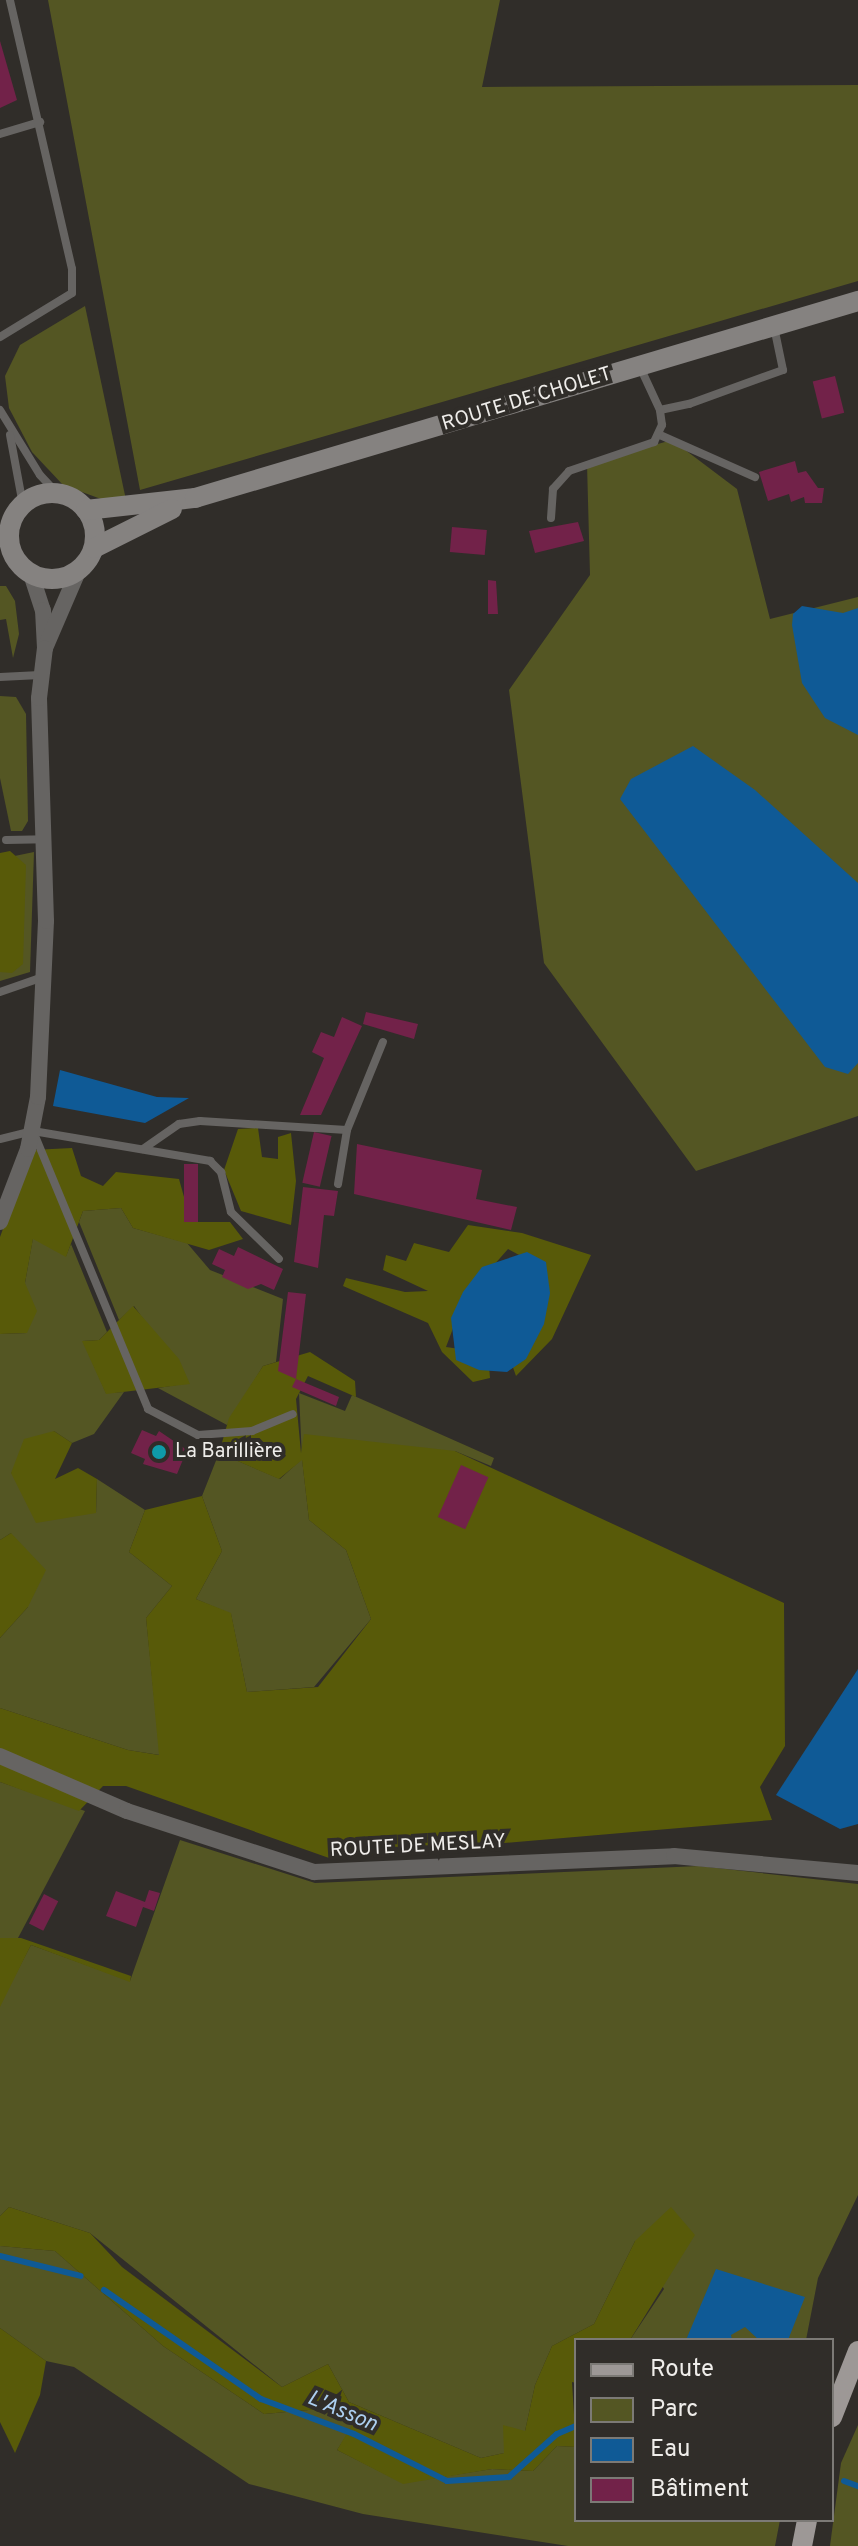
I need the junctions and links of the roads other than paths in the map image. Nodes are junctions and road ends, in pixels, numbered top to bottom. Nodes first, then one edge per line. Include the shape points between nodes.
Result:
1 (10, 0) edge
2 (40, 122) junction
3 (0, 134) edge
4 (858, 301) edge
5 (774, 326) junction
6 (0, 337) edge
7 (640, 366) junction
8 (0, 410) edge
9 (660, 410) junction
10 (8, 426) junction
11 (660, 435) junction
12 (755, 477) dead end
13 (58, 494) junction
14 (195, 498) junction
15 (23, 505) junction
16 (86, 510) junction
17 (551, 518) dead end
18 (5, 533) edge
19 (94, 548) junction
20 (0, 567) edge
21 (79, 569) junction
22 (26, 570) junction
23 (45, 648) junction
24 (40, 675) junction
25 (0, 677) edge
26 (46, 839) junction
27 (6, 840) dead end
28 (43, 977) junction
29 (0, 992) edge
30 (383, 1042) dead end
31 (347, 1130) junction
32 (33, 1131) junction
33 (0, 1139) edge
34 (143, 1149) junction
35 (338, 1184) dead end
36 (0, 1222) edge
37 (279, 1259) dead end
38 (293, 1414) dead end
39 (0, 1756) edge
40 (858, 1873) edge
41 (858, 2351) edge
42 (834, 2412) edge
43 (807, 2522) edge
44 (802, 2546) edge

1 - 2 lane
2 - 3 lane
2 - 6 lane via 72,269 72,293
4 - 5 main road, ROUTE DE CHOLET
5 - 7 main road, ROUTE DE CHOLET
5 - 9 lane via 783,370 776,376
7 - 9 lane
7 - 14 main road, ROUTE DE CHOLET
8 - 10 lane
9 - 11 lane
10 - 13 lane
10 - 15 lane
11 - 12 lane
11 - 17 lane via 654,442 569,471 553,489
13 - 15 main road
13 - 16 main road
14 - 16 main road, ROUTE DE CHOLET
14 - 19 main road, ROUTE DE CHOLET
15 - 18 main road
16 - 19 main road via 94,528
18 - 22 main road
19 - 21 main road
20 - 22 main road
21 - 22 main road via 56,579
21 - 23 street
22 - 23 street via 43,610
23 - 24 street
24 - 25 lane
24 - 26 street
26 - 27 lane
26 - 28 street
28 - 29 lane
28 - 32 street
30 - 31 lane
31 - 34 lane via 200,1121 179,1124
31 - 35 lane
32 - 33 lane
32 - 34 lane
32 - 36 street
32 - 38 lane via 148,1409 198,1435 252,1431
34 - 37 lane via 210,1161 221,1172 231,1212
39 - 40 street, ROUTE DE MESLAY via 127,1811 314,1872 674,1856
41 - 42 main road
43 - 44 main road

